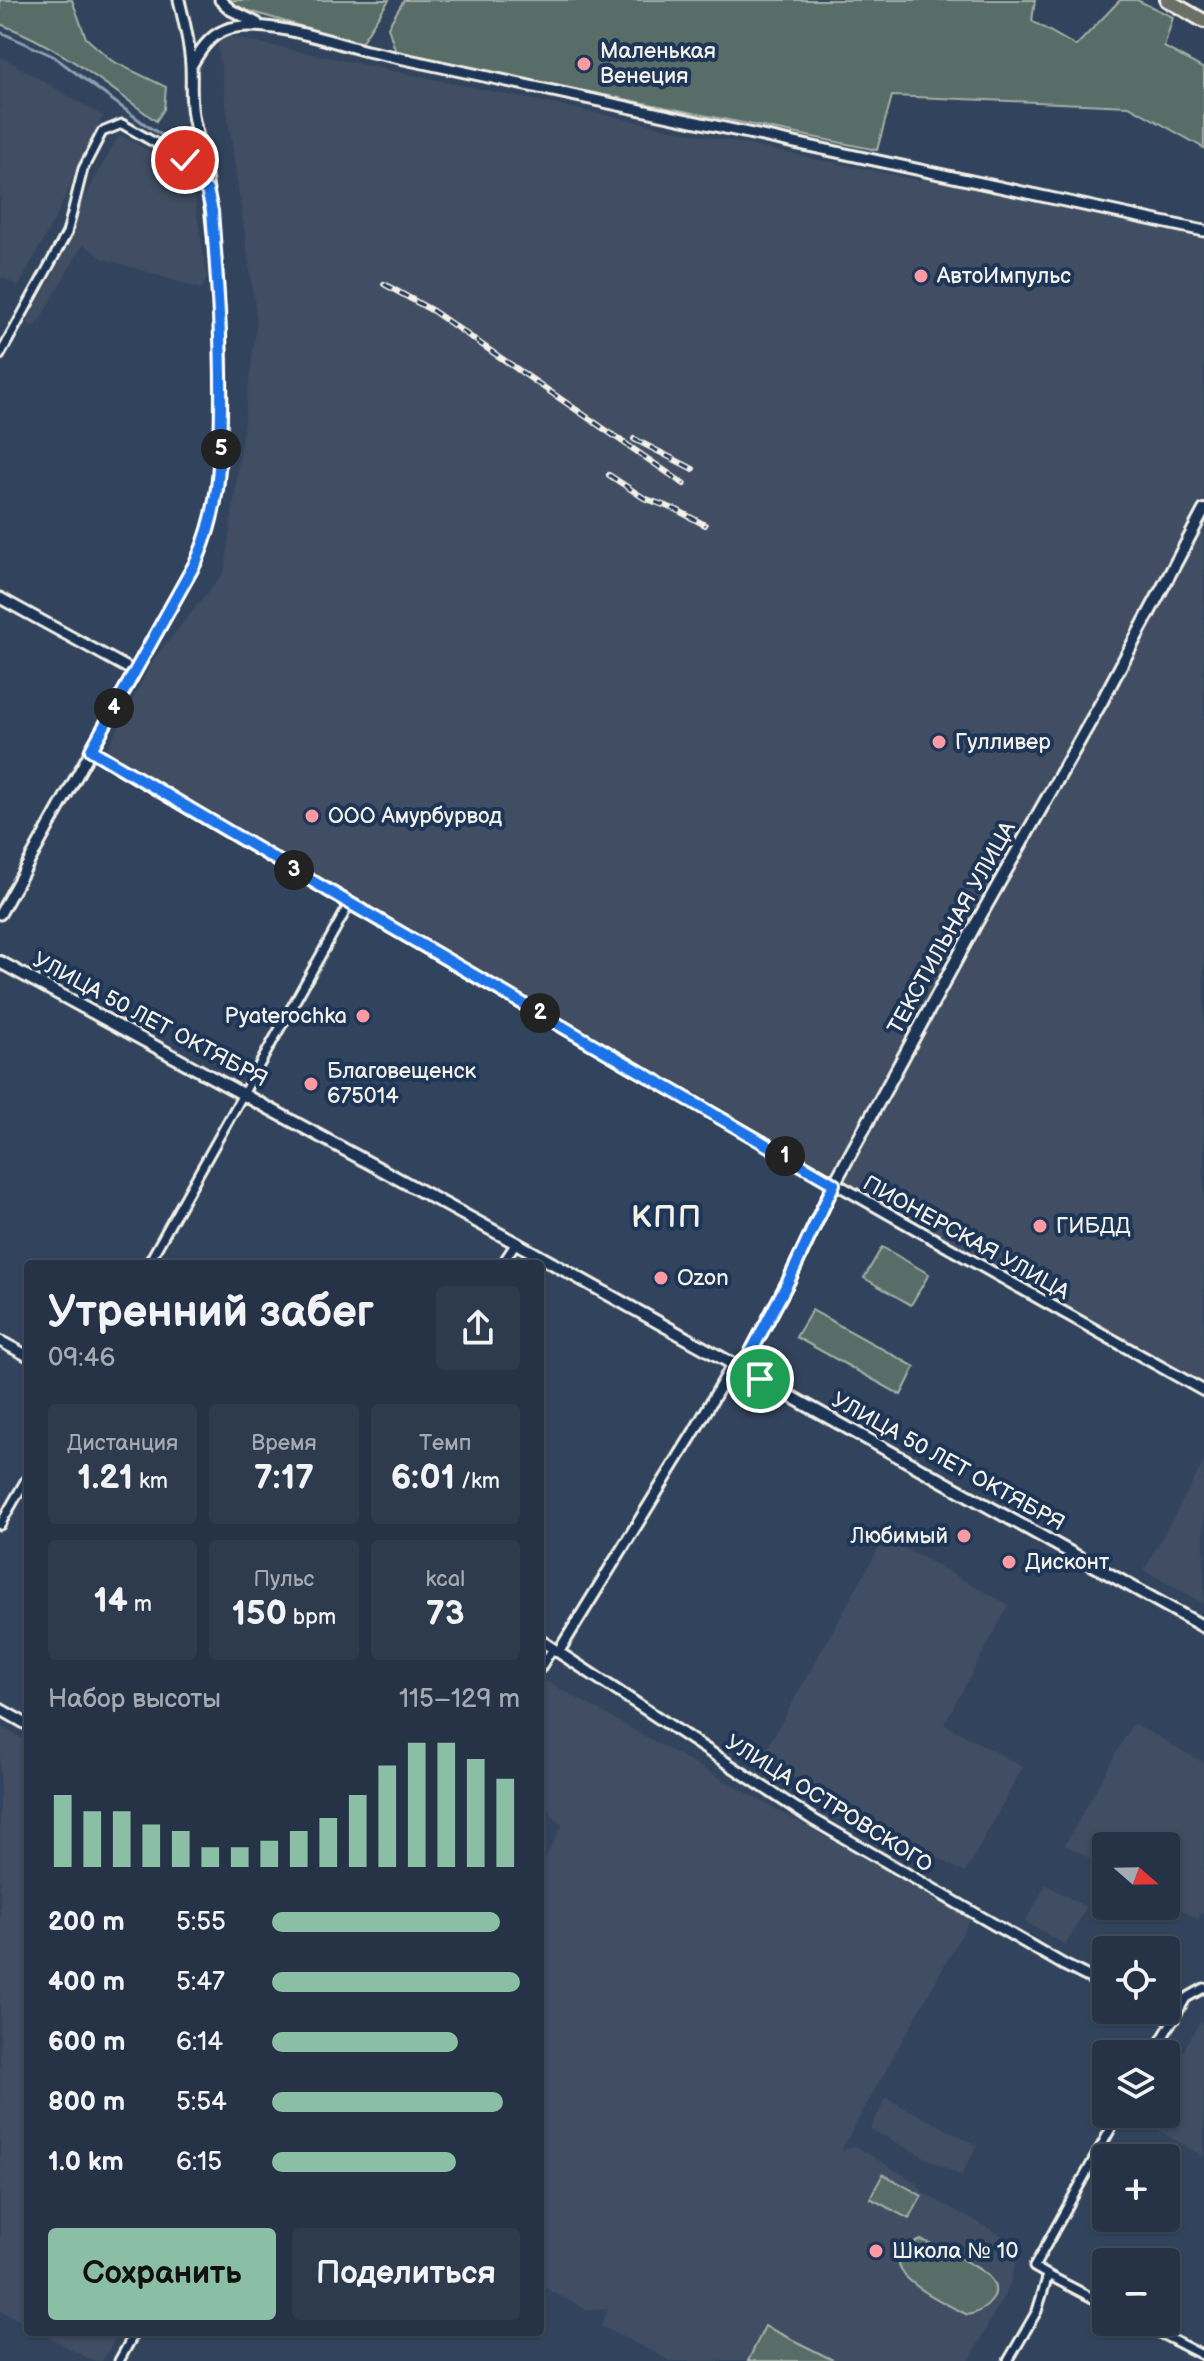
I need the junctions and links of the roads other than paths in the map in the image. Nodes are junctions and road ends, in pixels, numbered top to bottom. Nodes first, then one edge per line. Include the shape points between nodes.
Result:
1 (179, 0) edge
2 (220, 0) edge
3 (1167, 0) edge
4 (1204, 21) edge
5 (260, 25) junction
6 (191, 66) junction
7 (207, 190) junction
8 (1204, 231) edge
9 (0, 355) edge
10 (1204, 510) edge
11 (0, 598) edge
12 (135, 672) junction
13 (91, 750) junction
14 (350, 903) junction
15 (0, 914) edge
16 (0, 962) edge
17 (243, 1094) junction
18 (834, 1184) junction
19 (516, 1243) junction
20 (150, 1260) edge
21 (505, 1260) edge
22 (0, 1341) edge
23 (24, 1354) edge
24 (737, 1366) junction
25 (1204, 1391) edge
26 (24, 1483) edge
27 (0, 1525) edge
28 (1204, 1627) edge
29 (544, 1642) edge
30 (556, 1649) junction
31 (544, 1664) edge
32 (0, 1709) edge
33 (24, 1723) edge
34 (1092, 1979) edge
35 (1204, 1988) edge
36 (1180, 2008) edge
37 (1111, 2128) edge
38 (1048, 2275) junction
39 (1092, 2298) edge
40 (133, 2336) edge
41 (1165, 2336) edge
42 (1204, 2356) edge
43 (119, 2361) edge
44 (1008, 2361) edge

1 - 6 street
2 - 5 street
3 - 4 main road
5 - 6 street via 223,31 200,50
5 - 8 street
6 - 7 street via 193,116
7 - 9 street via 191,180 185,160 122,124 102,132 83,169 67,233
7 - 12 street via 222,346 216,504 197,560
10 - 18 main road, ТЕКСТИЛЬНАЯ УЛИЦА
11 - 12 street
12 - 13 street
13 - 14 street, ПИОНЕРСКАЯ УЛИЦА
13 - 15 street
14 - 17 street
14 - 18 street, ПИОНЕРСКАЯ УЛИЦА
16 - 17 main road, УЛИЦА 50 ЛЕТ ОКТЯБРЯ
17 - 19 main road, УЛИЦА 50 ЛЕТ ОКТЯБРЯ
17 - 20 street
18 - 24 main road, ТЕКСТИЛЬНАЯ УЛИЦА via 789,1280
18 - 25 street, ПИОНЕРСКАЯ УЛИЦА
19 - 21 street
19 - 24 main road, УЛИЦА 50 ЛЕТ ОКТЯБРЯ
22 - 23 street
24 - 28 main road, УЛИЦА 50 ЛЕТ ОКТЯБРЯ
24 - 30 street, ТЕКСТИЛЬНАЯ УЛИЦА
26 - 27 street
29 - 30 street, УЛИЦА ОСТРОВСКОГО
30 - 31 street, ТЕКСТИЛЬНАЯ УЛИЦА
30 - 34 street, УЛИЦА ОСТРОВСКОГО via 812,1819
32 - 33 street
35 - 36 street
37 - 38 street via 1034,2267
38 - 39 street
38 - 44 street via 1037,2311
40 - 43 street
41 - 42 street

